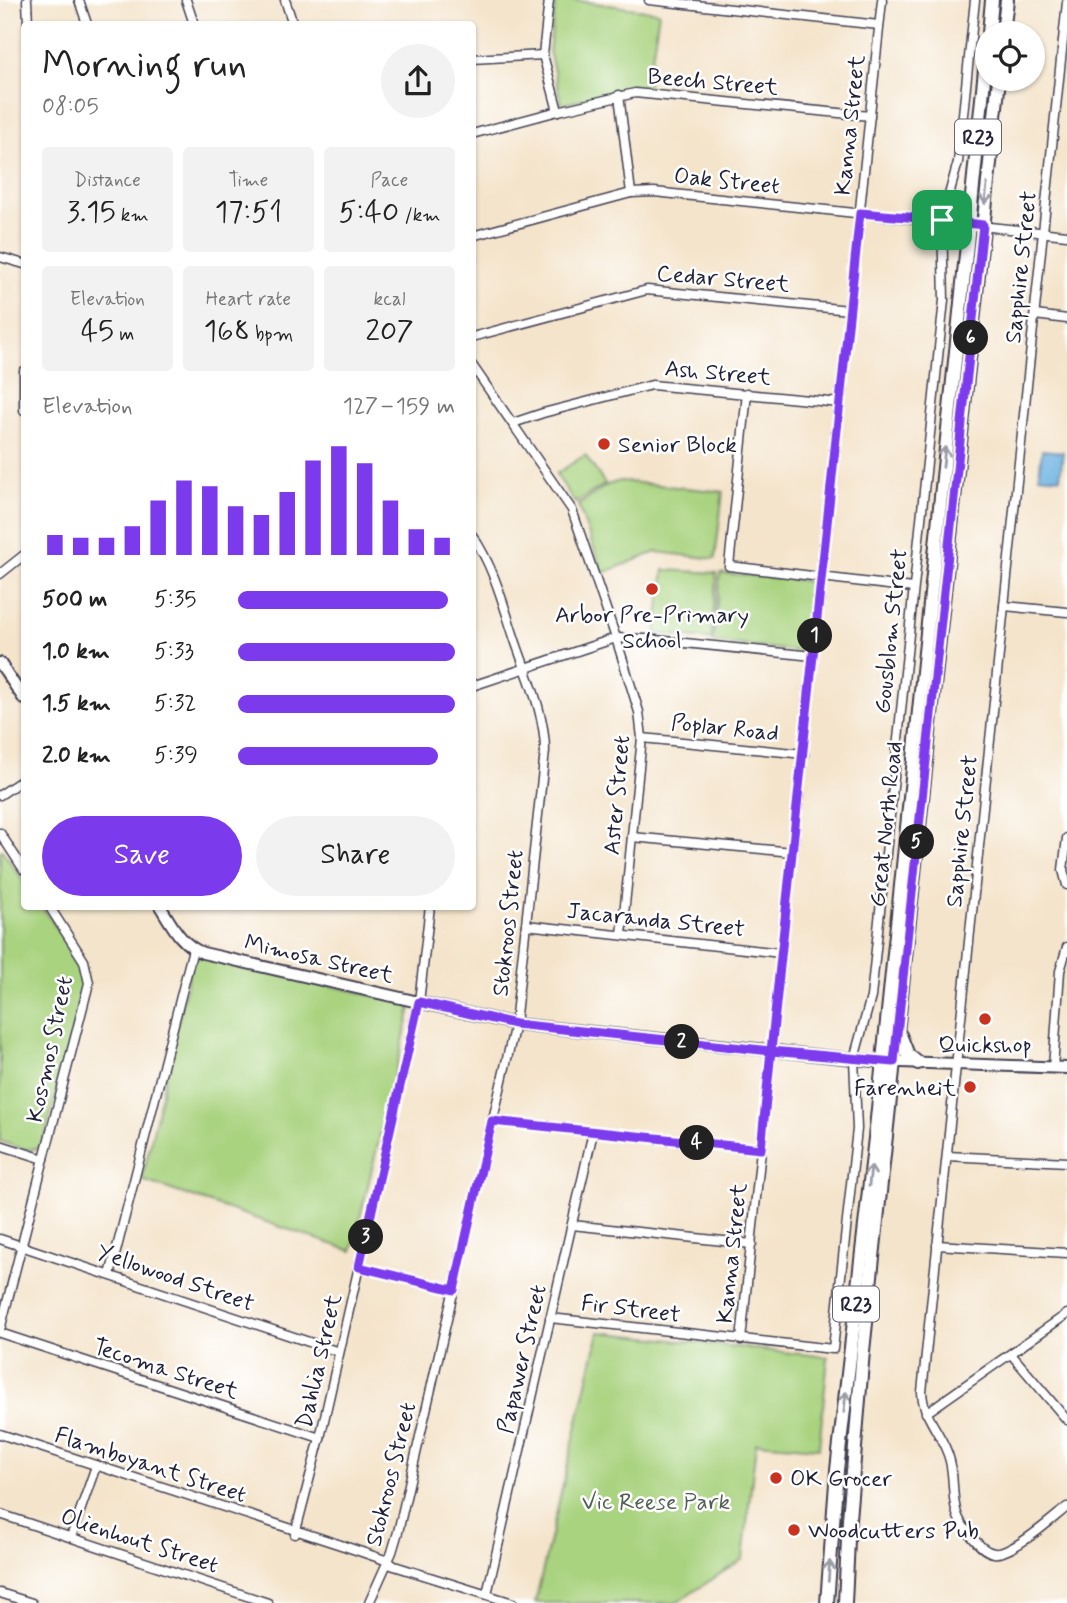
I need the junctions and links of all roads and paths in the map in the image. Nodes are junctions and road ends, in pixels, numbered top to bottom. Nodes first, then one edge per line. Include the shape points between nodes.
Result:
1 (27, 0) edge
2 (79, 0) edge
3 (186, 0) edge
4 (285, 0) edge
5 (549, 0) edge
6 (649, 0) edge
7 (881, 0) edge
8 (975, 0) edge
9 (992, 0) edge
10 (1007, 0) edge
11 (1067, 2) edge
12 (28, 21) edge
13 (86, 21) edge
14 (193, 21) edge
15 (292, 21) edge
16 (990, 21) edge
17 (1004, 21) edge
18 (879, 25) junction
19 (543, 55) junction
20 (476, 59) edge
21 (984, 91) edge
22 (997, 91) edge
23 (619, 95) junction
24 (558, 111) junction
25 (870, 116) junction
26 (476, 133) edge
27 (631, 193) junction
28 (860, 213) junction
29 (942, 220) junction
30 (976, 224) junction
31 (1043, 232) junction
32 (476, 235) edge
33 (1067, 235) edge
34 (0, 257) edge
35 (21, 263) edge
36 (849, 310) junction
37 (1035, 315) junction
38 (1067, 319) edge
39 (476, 336) edge
40 (476, 371) edge
41 (747, 393) junction
42 (840, 402) junction
43 (513, 423) junction
44 (476, 541) edge
45 (21, 557) edge
46 (0, 574) edge
47 (822, 576) junction
48 (914, 588) junction
49 (1004, 606) junction
50 (1067, 612) edge
51 (616, 638) junction
52 (813, 656) junction
53 (0, 663) edge
54 (525, 668) junction
55 (476, 685) edge
56 (21, 694) edge
57 (642, 738) junction
58 (920, 749) junction
59 (804, 754) junction
60 (21, 781) edge
61 (0, 795) edge
62 (0, 833) edge
63 (632, 837) junction
64 (1067, 838) edge
65 (793, 852) junction
66 (21, 865) edge
67 (1067, 885) edge
68 (52, 910) edge
69 (163, 910) edge
70 (429, 910) edge
71 (526, 925) junction
72 (622, 934) junction
73 (1067, 947) edge
74 (193, 949) junction
75 (781, 953) junction
76 (419, 1002) junction
77 (515, 1024) junction
78 (898, 1024) junction
79 (771, 1051) junction
80 (854, 1059) junction
81 (888, 1062) junction
82 (918, 1063) junction
83 (956, 1064) junction
84 (1067, 1068) edge
85 (1053, 1069) junction
86 (492, 1121) junction
87 (593, 1132) junction
88 (0, 1145) edge
89 (761, 1149) junction
90 (947, 1156) junction
91 (44, 1159) junction
92 (1067, 1162) edge
93 (572, 1225) junction
94 (0, 1239) edge
95 (751, 1244) junction
96 (937, 1245) junction
97 (21, 1246) junction
98 (1067, 1253) edge
99 (359, 1267) junction
100 (110, 1275) junction
101 (454, 1290) junction
102 (1067, 1314) edge
103 (550, 1318) junction
104 (0, 1332) edge
105 (741, 1340) junction
106 (833, 1349) joint
107 (338, 1352) junction
108 (1011, 1354) junction
109 (926, 1413) junction
110 (1067, 1420) edge
111 (0, 1434) edge
112 (320, 1438) junction
113 (96, 1466) junction
114 (1067, 1507) edge
115 (0, 1514) edge
116 (294, 1531) junction
117 (71, 1537) junction
118 (389, 1563) junction
119 (0, 1593) edge
120 (486, 1594) junction
121 (32, 1603) edge
122 (268, 1603) edge
123 (369, 1603) edge
124 (513, 1603) edge
125 (827, 1603) edge
126 (845, 1603) edge

1 - 12 street
2 - 13 street
3 - 14 street
4 - 15 street
5 - 19 street
6 - 18 street
7 - 18 street, Kanna Street
8 - 29 street, Gousblom Street via 958,162
9 - 16 main road
10 - 17 main road
11 - 31 street, Sapphire Street
18 - 25 street, Kanna Street
19 - 20 street
19 - 24 street
21 - 30 main road, Great North Road / R23
22 -> 30 main road, Great North Road / R23
23 - 24 street, Beech Street
23 - 25 street, Beech Street via 646,93
23 - 27 street
24 - 26 street, Beech Street
25 - 28 street, Kanna Street
27 - 28 street, Oak Street
27 - 32 street, Oak Street
28 - 29 street, Oak Street
28 - 36 street, Kanna Street
29 - 30 street, Oak Street
29 - 48 street, Gousblom Street via 945,287
30 - 31 street, Oak Street
30 - 58 main road, Great North Road / R23
31 - 33 street, Oak Street
31 - 37 street, Sapphire Street
34 - 35 street
36 - 39 street, Cedar Street via 647,290
36 - 42 street, Kanna Street
37 - 38 street
37 - 49 street, Sapphire Street
40 - 43 street, Aster Street
41 - 42 street, Ash Street
41 - 43 street, Ash Street via 646,386
41 - 47 street via 729,566
42 - 47 street, Kanna Street
43 - 51 street, Aster Street via 572,510
44 - 54 street, Stokroos Street via 488,559
45 - 46 street
47 - 48 street
47 - 52 street, Kanna Street
48 - 80 street, Gousblom Street via 871,998
49 - 50 street
49 - 83 street, Sapphire Street
51 - 52 street
51 - 54 street
51 - 57 street, Aster Street via 639,712
52 - 59 street, Kanna Street
53 - 56 street
54 - 55 street
54 - 71 street, Stokroos Street via 545,740
57 - 59 street, Poplar Road
57 - 63 street, Aster Street
58 - 78 main road, Great North Road / R23
58 - 81 main road, Great North Road / R23
59 - 65 street, Kanna Street
60 - 61 street
62 - 66 street
63 - 65 street
63 - 72 street, Aster Street
64 - 67 street via 1063,870
65 - 75 street, Kanna Street
68 - 91 street, Kosmos Street via 82,956 89,979
69 - 74 street
70 - 76 street, Dahlia Street
71 - 72 street, Jacaranda Street
71 - 77 street, Stokroos Street
72 - 75 street, Jacaranda Street
73 - 85 street via 1060,971
74 - 76 street, Mimosa Street
74 - 100 street
75 - 79 street, Kanna Street
76 - 77 street, Mimosa Street
76 - 99 street, Dahlia Street
77 - 79 street, Mimosa Street
77 - 86 street, Stokroos Street
78 - 81 main road, Great North Road / R23
78 - 82 main road via 903,1046
79 - 80 street, Mimosa Street
79 - 89 street, Kanna Street
80 - 81 street, Mimosa Street
80 - 106 street, Gousblom Street via 857,1129
81 - 82 street, Mimosa Street
125 -> 81 main road, Great North Road / R23 via 837,1470
81 - 126 main road, Great North Road / R23
82 - 83 street, Mimosa Street
83 - 85 street, Mimosa Street
83 - 90 street, Sapphire Street
84 - 85 street, Mimosa Street
86 - 87 street
86 - 101 street, Stokroos Street
87 - 89 street
87 - 93 street, Papawer Street
88 - 91 street
89 - 95 street, Kanna Street
90 - 92 street
90 - 96 street, Sapphire Street
91 - 97 street, Kosmos Street
93 - 95 street
93 - 103 street, Papawer Street
94 - 97 street, Yellowood Street
95 - 105 street, Kanna Street
96 - 98 street
96 - 109 street, Sapphire Street via 922,1392
97 - 100 street, Yellowood Street
97 - 104 street, Kosmos Street
99 - 101 street
99 - 107 street, Dahlia Street
100 - 107 street, Yellowood Street
101 - 118 street, Stokroos Street
102 - 108 street
103 - 105 street, Fir Street
103 - 120 street, Papawer Street
104 - 112 street, Tecoma Street
105 - 106 street, Fir Street
107 - 112 street, Dahlia Street
108 - 109 street
108 - 110 street
109 - 114 street, Sapphire Street via 944,1441 960,1522 987,1551 1010,1549
111 - 113 street, Flamboyant Street
112 - 116 street, Dahlia Street
113 - 116 street, Flamboyant Street
113 - 117 street
115 - 117 street, Olienhout Street
116 - 118 street, Flamboyant Street
117 - 122 street, Olienhout Street
118 - 120 street, Flamboyant Street
118 - 123 street, Stokroos Street
119 - 121 street
120 - 124 street, Flamboyant Street

